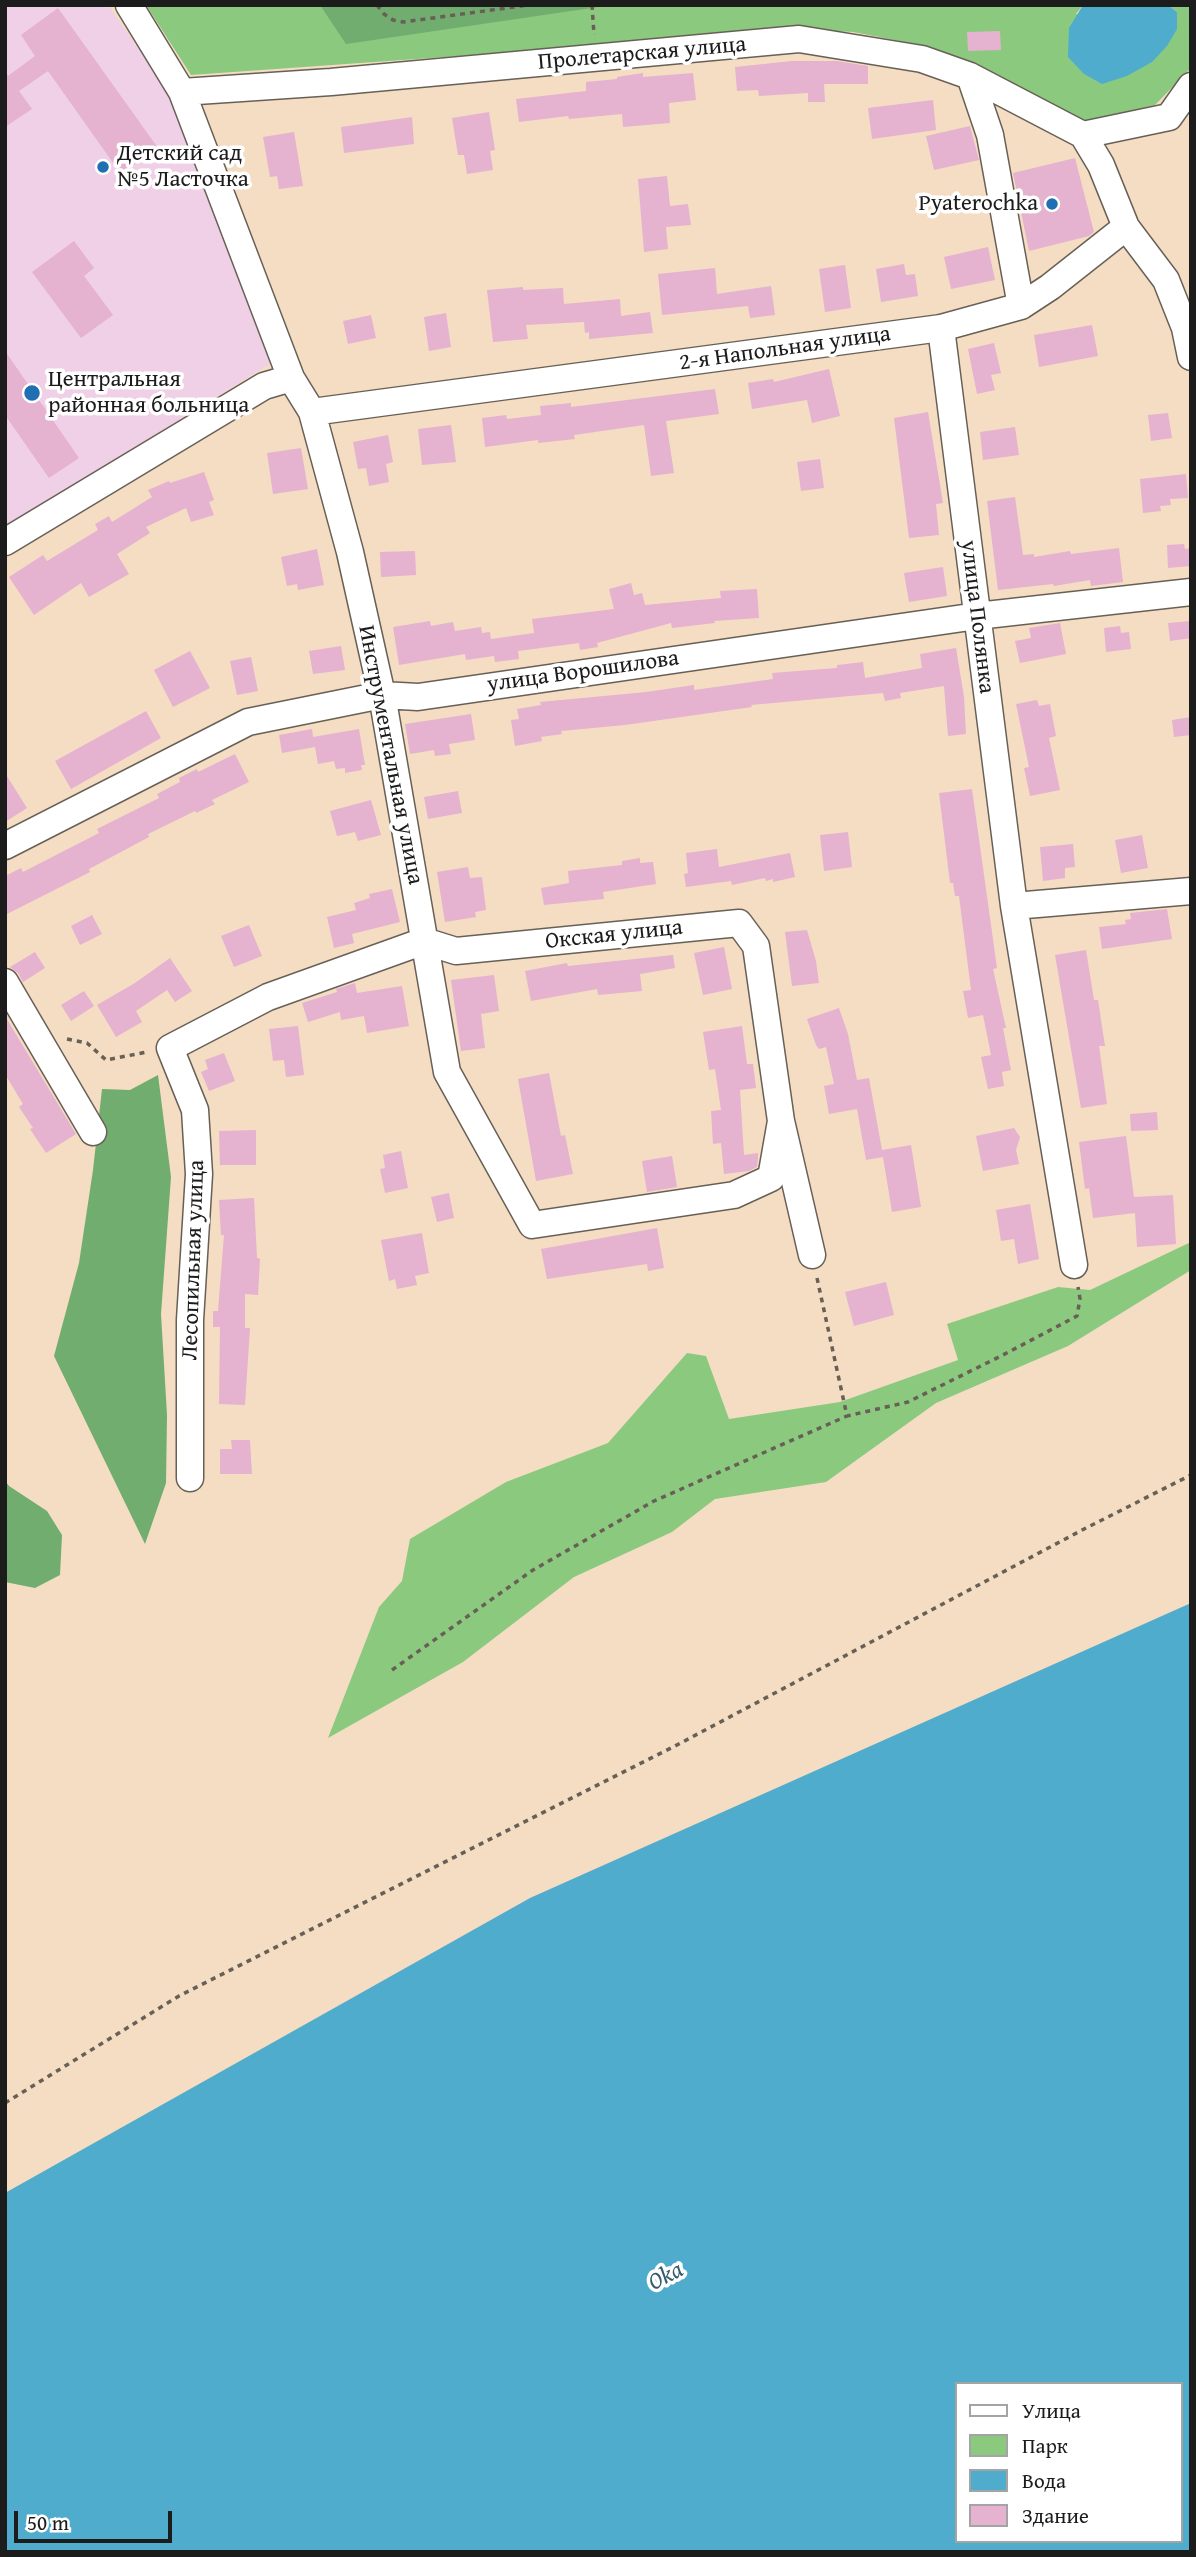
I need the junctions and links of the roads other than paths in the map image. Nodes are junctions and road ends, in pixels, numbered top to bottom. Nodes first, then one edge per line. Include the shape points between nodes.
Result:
1 (129, 5) edge
2 (970, 76) junction
3 (1191, 86) edge
4 (182, 92) junction
5 (1083, 135) junction
6 (1126, 228) junction
7 (1021, 306) junction
8 (941, 328) junction
9 (1191, 357) edge
10 (291, 378) junction
11 (312, 412) junction
12 (5, 542) edge
13 (1191, 592) edge
14 (977, 616) junction
15 (382, 695) junction
16 (5, 846) edge
17 (1191, 891) edge
18 (1014, 906) junction
19 (424, 941) junction
20 (5, 982) edge
21 (782, 1121) junction
22 (93, 1132) dead end
23 (812, 1255) road end
24 (1074, 1265) road end
25 (190, 1478) dead end

1 - 4 street, Инструментальная улица
2 - 4 street, Пролетарская улица via 922,59 799,39
2 - 5 street, Пролетарская улица
2 - 7 street via 990,135
3 - 5 street via 1168,117
4 - 10 street, Инструментальная улица
5 - 6 street via 1101,165
6 - 7 street, 2-я Напольная улица
6 - 9 street via 1166,280
7 - 8 street, 2-я Напольная улица
8 - 11 street, 2-я Напольная улица
8 - 14 street, улица Полянка
10 - 11 street, Инструментальная улица
10 - 12 street via 264,386
11 - 15 street, Инструментальная улица
13 - 14 street, улица Ворошилова
14 - 15 street, улица Ворошилова via 418,697
14 - 18 street, улица Полянка
15 - 16 street, улица Ворошилова via 248,722
15 - 19 street, Инструментальная улица
17 - 18 street
18 - 24 street, улица Полянка
19 - 21 street, Окская улица via 456,951 739,923 756,946
19 - 21 street, Инструментальная улица via 447,1072 532,1225 734,1195 771,1178
19 - 25 street, Лесопильная улица via 268,997 170,1048 195,1110 199,1174 190,1320
20 - 22 street
21 - 23 street, Окская улица

